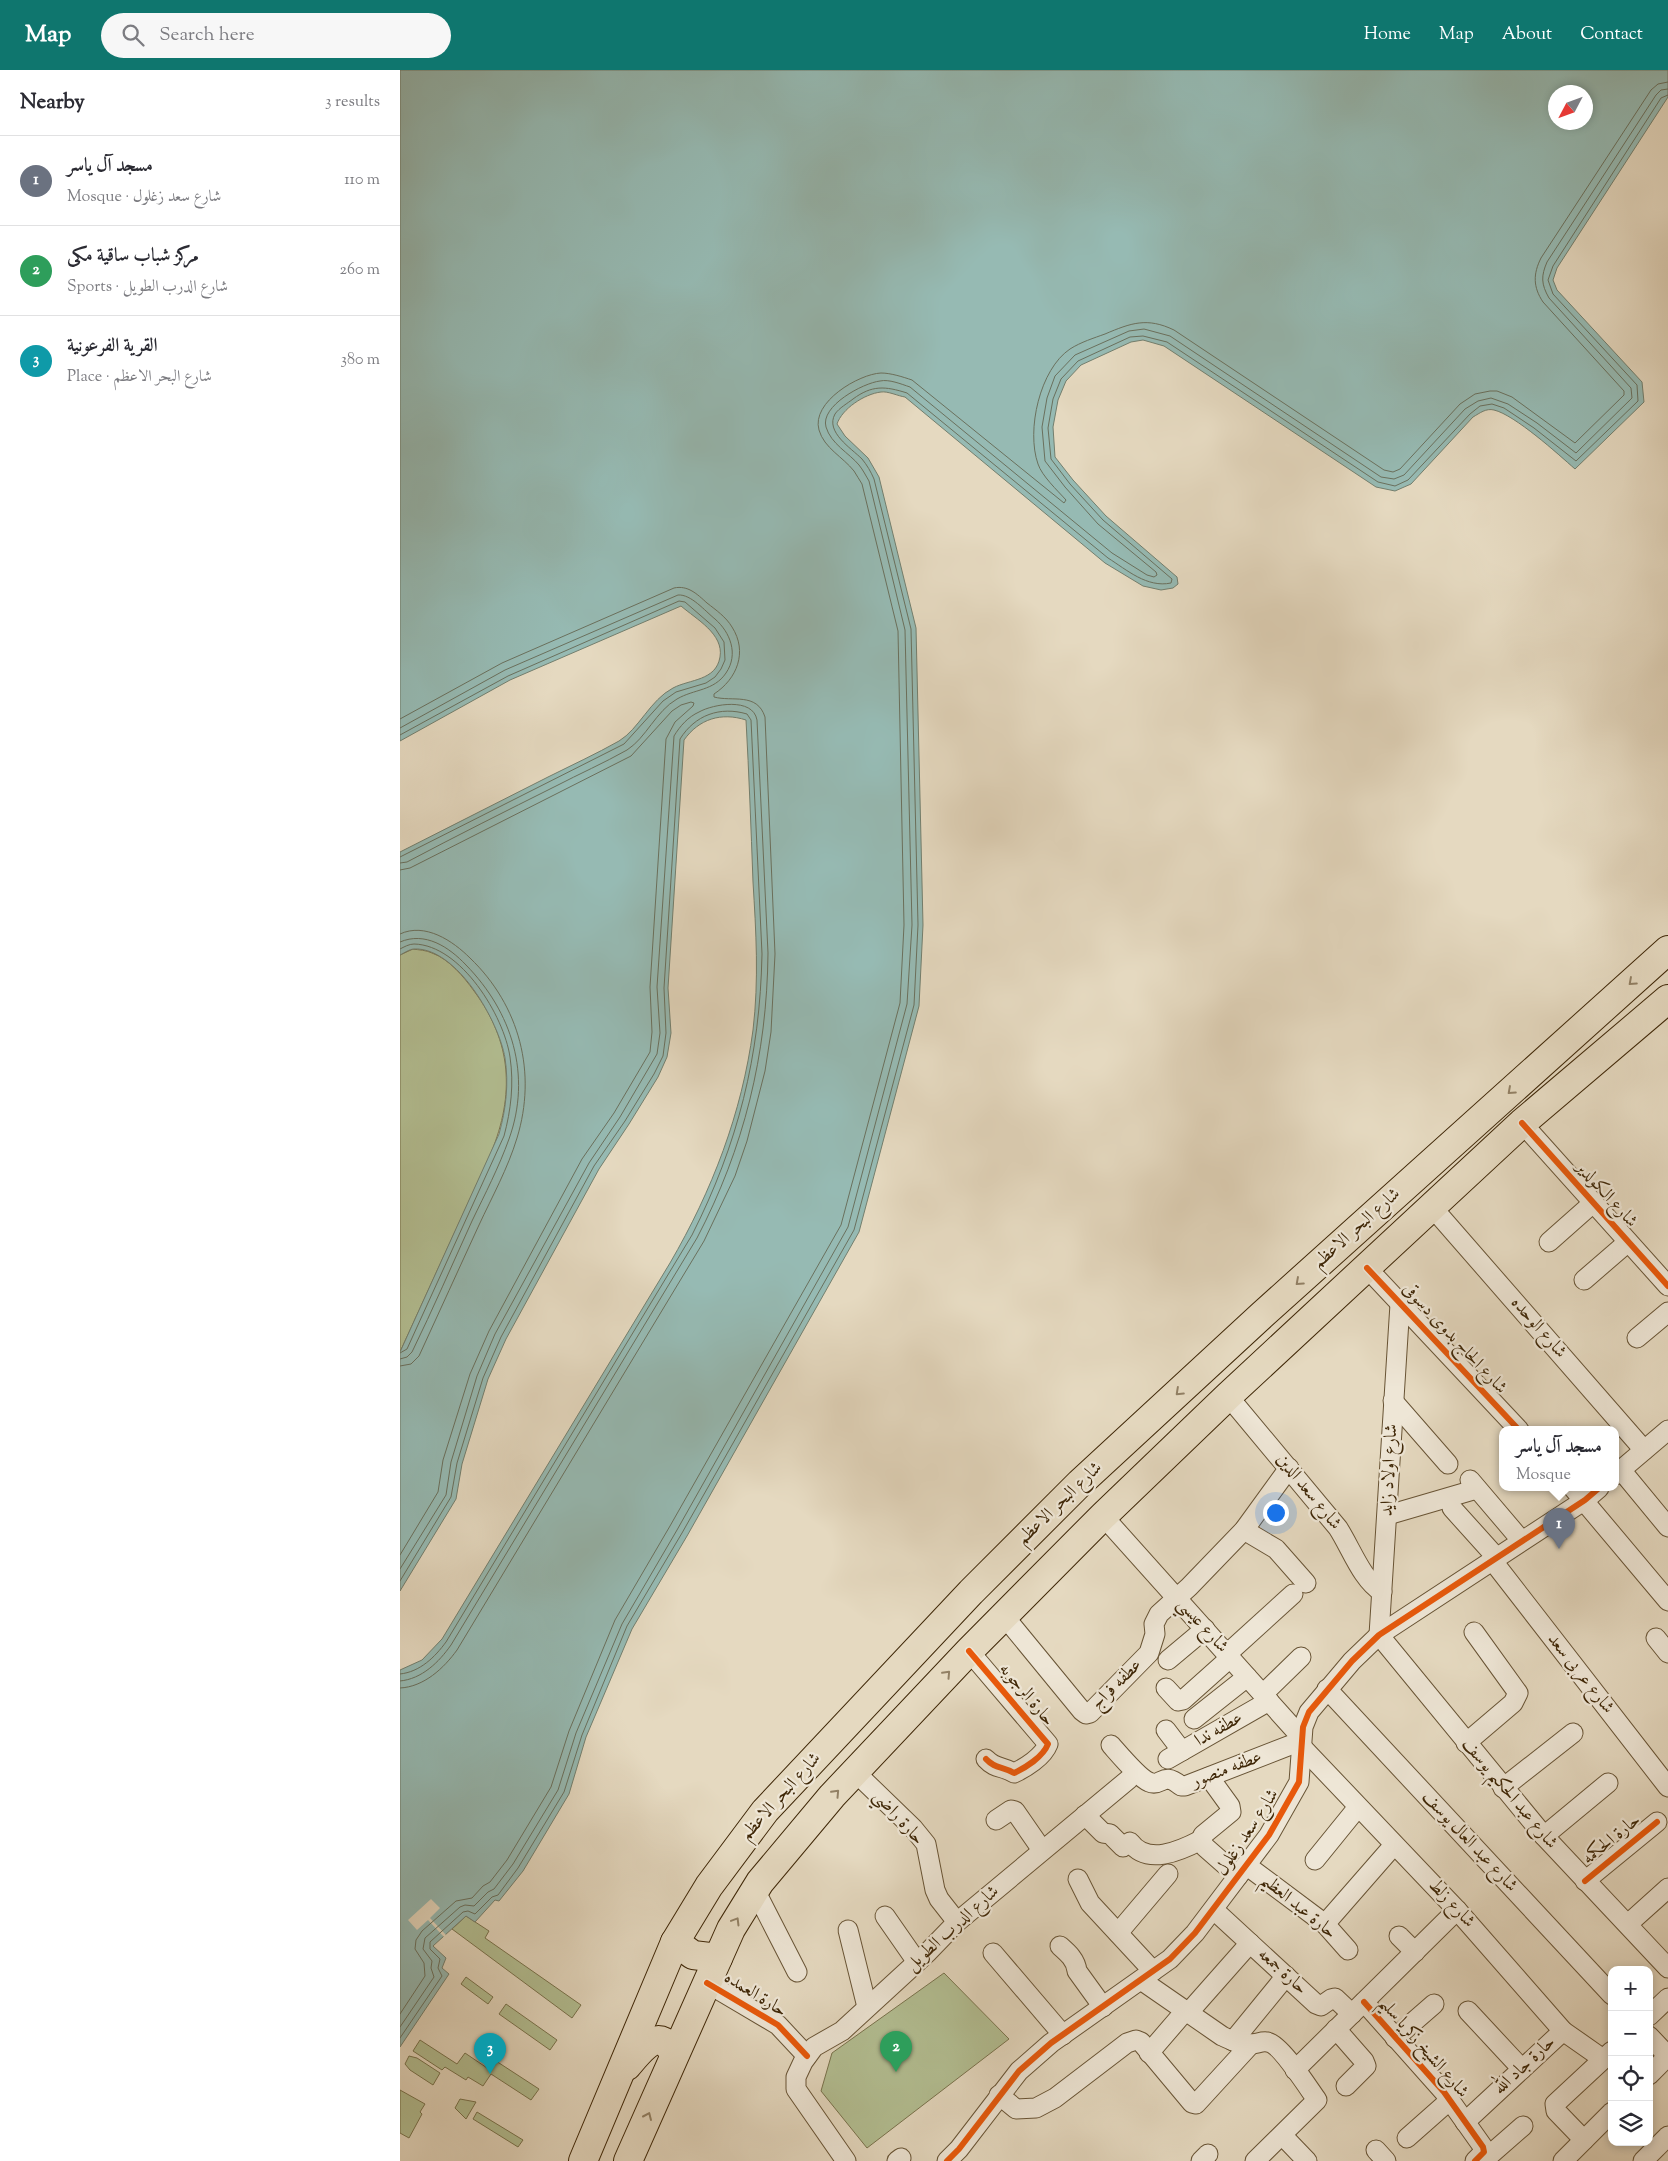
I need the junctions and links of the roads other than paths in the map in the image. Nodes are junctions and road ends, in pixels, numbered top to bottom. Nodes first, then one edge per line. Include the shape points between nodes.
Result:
1 (1668, 950) edge
2 (1668, 999) edge
3 (1522, 1123) junction
4 (1594, 1203) junction
5 (1432, 1207) junction
6 (1549, 1242) dead end
7 (1628, 1242) junction
8 (1366, 1268) junction
9 (1584, 1280) dead end
10 (1668, 1286) edge
11 (1400, 1304) junction
12 (1668, 1312) edge
13 (1637, 1338) dead end
14 (1228, 1396) junction
15 (1393, 1401) junction
16 (1515, 1426) edge
17 (1666, 1437) edge
18 (1644, 1450) junction
19 (1448, 1464) dead end
20 (1289, 1468) junction
21 (1619, 1471) edge
22 (1619, 1473) edge
23 (1579, 1494) edge
24 (1452, 1508) dead end
25 (1388, 1515) junction
26 (1103, 1516) junction
27 (1668, 1527) edge
28 (1244, 1530) junction
29 (1522, 1540) junction
30 (1494, 1559) junction
31 (1382, 1592) junction
32 (1176, 1597) junction
33 (1668, 1601) edge
34 (1004, 1616) junction
35 (1205, 1630) junction
36 (1474, 1632) dead end
37 (1379, 1635) junction
38 (1656, 1638) dead end
39 (969, 1651) junction
40 (1668, 1653) edge
41 (1228, 1656) junction
42 (1302, 1657) dead end
43 (1168, 1660) dead end
44 (1247, 1677) junction
45 (1166, 1688) dead end
46 (1327, 1689) junction
47 (1266, 1698) junction
48 (1194, 1719) dead end
49 (1166, 1730) dead end
50 (1573, 1733) dead end
51 (1301, 1741) junction
52 (1466, 1743) junction
53 (1111, 1745) dead end
54 (986, 1759) dead end
55 (855, 1772) junction
56 (1209, 1777) junction
57 (1129, 1778) dead end
58 (1608, 1783) dead end
59 (1668, 1787) edge
60 (1503, 1788) junction
61 (1358, 1807) junction
62 (1084, 1815) junction
63 (996, 1820) dead end
64 (1658, 1822) dead end
65 (1544, 1836) junction
66 (1201, 1840) junction
67 (1394, 1845) junction
68 (1042, 1850) junction
69 (1315, 1860) dead end
70 (1242, 1870) junction
71 (1168, 1874) dead end
72 (1078, 1879) dead end
73 (1585, 1881) junction
74 (1668, 1888) edge
75 (754, 1890) junction
76 (1214, 1910) junction
77 (1458, 1910) junction
78 (885, 1916) dead end
79 (957, 1922) junction
80 (1325, 1924) junction
81 (1628, 1924) junction
82 (848, 1930) dead end
83 (1118, 1933) junction
84 (1399, 1936) dead end
85 (674, 1942) junction
86 (1250, 1943) junction
87 (1060, 1946) dead end
88 (1348, 1950) dead end
89 (1415, 1952) junction
90 (993, 1953) dead end
91 (718, 1958) junction
92 (917, 1962) junction
93 (1668, 1968) edge
94 (797, 1972) dead end
95 (1147, 1975) junction
96 (1286, 1976) junction
97 (707, 1983) junction
98 (1608, 1991) edge
99 (1668, 1998) edge
100 (1434, 2004) dead end
101 (867, 2007) junction
102 (1103, 2007) junction
103 (1358, 2008) junction
104 (1188, 2011) junction
105 (1468, 2011) dead end
106 (1653, 2012) edge
107 (1336, 2029) junction
108 (1563, 2031) junction
109 (1063, 2035) junction
110 (1396, 2038) junction
111 (1653, 2040) edge
112 (1242, 2043) junction
113 (1149, 2053) junction
114 (674, 2055) junction
115 (1607, 2055) edge
116 (807, 2056) junction
117 (1668, 2056) edge
118 (1522, 2069) junction
119 (1296, 2070) junction
120 (1653, 2071) edge
121 (617, 2077) junction
122 (1346, 2086) dead end
123 (999, 2095) junction
124 (1450, 2100) junction
125 (1608, 2116) edge
126 (1465, 2122) junction
127 (1523, 2126) dead end
128 (1282, 2135) junction
129 (1668, 2136) edge
130 (1407, 2138) dead end
131 (1584, 2140) junction
132 (1478, 2158) edge
133 (583, 2161) edge
134 (628, 2161) edge
135 (846, 2161) edge
136 (947, 2161) edge
137 (1255, 2161) edge
138 (1308, 2161) edge
139 (1563, 2161) edge
140 (1643, 2161) edge

1 -> 85 main road, شارع البحر الاعظم via 1080,1483 971,1592 765,1811 709,1886
2 - 3 main road, شارع البحر الاعظم
3 - 4 street, شارع الكولدير
3 - 5 main road, شارع البحر الاعظم
4 - 6 street
4 - 7 street, شارع الكولدير
5 - 8 main road, شارع البحر الاعظم
5 - 18 street, شارع الوحده
7 - 9 street
7 - 10 street, شارع الكولدير
8 - 11 street, شارع الحاج بدوى دسوقى
8 - 14 main road, شارع البحر الاعظم
11 - 15 street, شارع اولاد زايد
11 - 16 street, شارع الحاج بدوى دسوقى
12 - 13 street
14 - 20 street, شارع سعد الدين
14 - 26 main road, شارع البحر الاعظم
15 - 19 street
15 - 25 street, شارع اولاد زايد
17 - 18 street
18 - 21 street
20 - 28 street
20 - 31 street, شارع سعد الدين via 1338,1528 1364,1574
22 - 27 street
23 - 29 street, شارع سعد زغلول
23 - 33 street
24 - 30 street, شارع عربى سعد
25 - 29 street via 1473,1484
25 - 31 street, شارع اولاد زايد
26 - 32 street, شارع عيسي
26 - 34 main road, شارع البحر الاعظم
28 - 32 street
28 - 41 street via 1276,1549 1300,1588
29 - 30 street, شارع سعد زغلول
30 - 37 street, شارع سعد زغلول
30 - 59 street, شارع عربى سعد
31 - 37 street, شارع اولاد زايد
32 - 34 street, عطفه فراج via 1154,1624 1155,1634 1149,1653 1086,1714
32 - 35 street, شارع عيسي
34 - 39 main road, شارع البحر الاعظم
35 - 41 street, شارع عيسي
35 - 43 street
36 - 52 street via 1518,1693 1513,1703
37 - 46 street, شارع سعد زغلول
37 - 52 street, شارع عبد الحكيم يوسف
38 - 40 street
39 - 54 street, حارة الرجوبه via 1048,1744 1046,1750 1014,1773 992,1766
55 -> 39 main road, شارع البحر الاعظم
41 - 44 street, شارع عيسي
41 - 45 street via 1183,1700 1178,1701
42 - 47 street, عطفه ندا
44 - 47 street, شارع عيسي
44 - 48 street
46 - 51 street, شارع سعد زغلول via 1309,1712 1302,1727
46 - 98 street, شارع عبد العال يوسف
47 - 49 street, عطفه ندا via 1175,1755
47 - 51 street, شارع عيسي
50 - 60 street
51 - 56 street, عطفه منصور
51 - 61 street, شارع زلط
51 - 70 street, شارع سعد زغلول via 1298,1782 1269,1835
52 - 60 street, شارع عبد الحكيم يوسف
53 - 56 street, عطفه منصور via 1151,1783 1170,1778 1185,1786
75 -> 55 main road, شارع البحر الاعظم
55 - 79 street, حارة راضي via 926,1844 935,1890
56 - 66 street via 1231,1812
57 - 62 street, شارع الدرب الطويل
58 - 65 street
60 - 65 street, شارع عبد الحكيم يوسف
61 - 67 street, شارع زلط
61 - 69 street
62 - 66 street via 1102,1833 1110,1834 1148,1856 1179,1851
62 - 68 street, شارع الدرب الطويل
63 - 68 street via 1011,1810 1015,1811
64 - 73 street, حارة الحكمه
65 - 73 street, شارع عبد الحكيم يوسف
66 - 70 street, حارة عبد العظيم via 1205,1847
67 - 77 street, شارع زلط
67 - 80 street
68 - 79 street, شارع الدرب الطويل
70 - 76 street, شارع سعد زغلول
70 - 80 street, حارة عبد العظيم
71 - 83 street
72 - 83 street via 1085,1897
73 - 81 street, شارع عبد الحكيم يوسف
74 - 81 street
91 -> 75 main road, شارع البحر الاعظم
75 - 94 street
76 - 86 street, حارة جمعه
76 - 95 street, شارع سعد زغلول via 1196,1934
77 - 89 street
77 - 108 street, شارع زلط
78 - 92 street
79 - 92 street, شارع الدرب الطويل
80 - 88 street, حارة عبد العظيم
81 - 93 street, شارع عبد الحكيم يوسف
82 - 101 street
83 - 95 street
84 - 89 street
85 - 91 main road via 693,1955
85 - 121 main road, شارع البحر الاعظم
86 - 96 street, حارة جمعه
86 - 104 street
87 - 102 street via 1077,1965 1077,1971
89 - 103 street
90 - 109 street
91 - 97 main road, شارع البحر الاعظم
92 - 101 street, شارع الدرب الطويل
95 - 102 street, شارع سعد زغلول
95 - 104 street
96 - 103 street, حارة جمعه via 1316,2004 1321,2006 1335,1998
96 - 112 street
97 - 114 main road, شارع البحر الاعظم
97 - 116 street, حارة العمده via 778,2025
99 - 106 street
100 - 110 street
101 - 116 street, شارع الدرب الطويل via 842,2031 814,2047
102 - 109 street, شارع سعد زغلول
103 - 107 street
103 - 110 street, شارع الشيخ زكريا سليم
104 - 112 street via 1222,2036
104 - 113 street
105 - 118 street
107 - 119 street
107 - 122 street via 1366,2066
108 - 115 street, شارع زلط
108 - 118 street, حارة جاد الله
109 - 123 street, شارع سعد زغلول via 1019,2071
110 - 124 street, شارع الشيخ زكريا سليم
111 - 117 street
112 - 113 street via 1198,2102 1192,2103
112 - 119 street via 1274,2044
113 - 123 street via 1141,2042 1131,2040 1055,2098 1036,2108 1016,2109
114 - 121 main road via 670,2045 660,2040 650,2041
134 -> 114 main road, شارع البحر الاعظم
115 - 131 street via 1555,2104 1556,2111
116 - 135 street, شارع الدرب الطويل via 796,2077 796,2089
117 - 120 street
118 - 126 street, حارة جاد الله
119 - 128 street via 1317,2100
121 - 133 main road, شارع البحر الاعظم
123 - 136 street, شارع سعد زغلول
124 - 126 street, شارع الشيخ زكريا سليم
124 - 130 street
125 - 131 street
126 - 132 street, شارع الشيخ زكريا سليم via 1484,2150
127 - 132 street via 1491,2154
128 - 137 street
128 - 138 street
129 - 140 street
131 - 139 street

